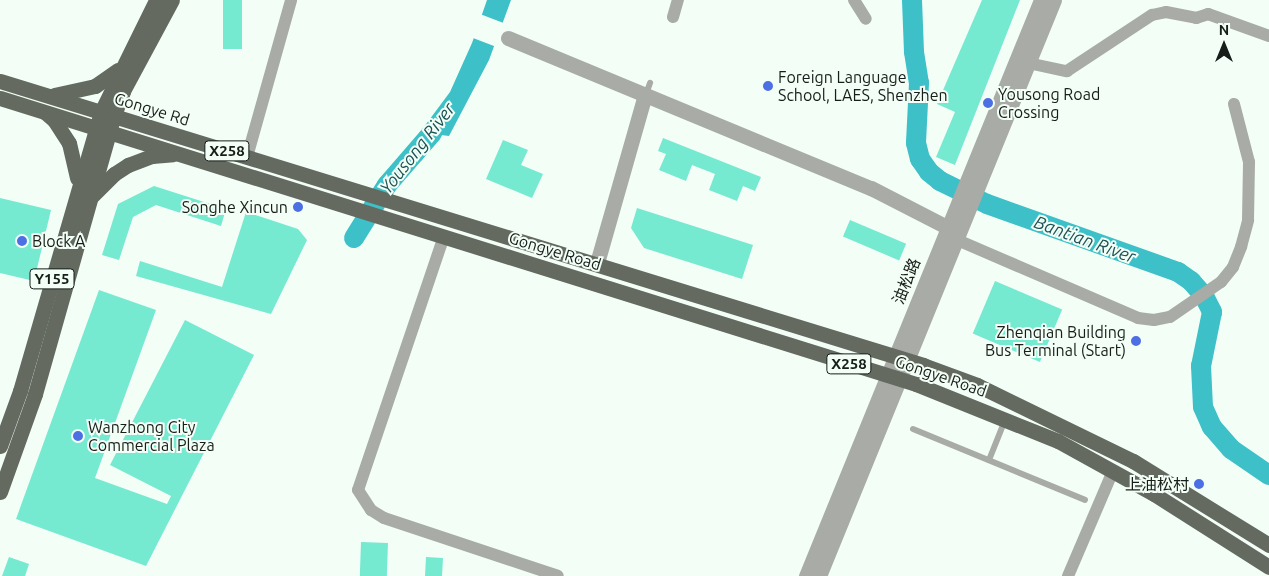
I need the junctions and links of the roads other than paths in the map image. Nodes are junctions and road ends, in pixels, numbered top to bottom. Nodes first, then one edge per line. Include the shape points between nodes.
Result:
1 (156, 0) edge
2 (172, 0) edge
3 (291, 0) edge
4 (678, 0) edge
5 (854, 0) edge
6 (1041, 0) edge
7 (1054, 0) edge
8 (673, 17) dead end
9 (866, 19) dead end
10 (1269, 36) edge
11 (508, 38) dead end
12 (1028, 63) junction
13 (121, 68) junction
14 (0, 81) edge
15 (648, 89) junction
16 (47, 95) junction
17 (0, 98) edge
18 (1234, 104) dead end
19 (43, 111) junction
20 (107, 114) junction
21 (102, 129) junction
22 (185, 155) junction
23 (247, 157) junction
24 (976, 173) junction
25 (83, 198) junction
26 (408, 206) joint
27 (954, 226) junction
28 (444, 236) junction
29 (597, 263) junction
30 (900, 358) junction
31 (892, 377) junction
32 (1006, 418) junction
33 (913, 430) dead end
34 (0, 446) edge
35 (989, 460) junction
36 (1113, 471) junction
37 (0, 492) edge
38 (1085, 500) dead end
39 (1269, 545) edge
40 (1269, 567) edge
41 (558, 576) edge
42 (806, 576) edge
43 (820, 576) edge
44 (1068, 576) edge

1 - 13 main road
2 - 20 main road via 123,91
3 - 23 street
4 - 8 street
5 - 9 street
6 - 24 street, 油松路
7 - 12 street, 油松路
10 - 12 street via 1208,14 1196,18 1166,12 1152,16 1067,71
11 - 15 street
12 - 24 street, 油松路
13 - 16 main road via 95,86
13 - 20 main road
14 - 16 main road, Gongye Rd / X258
15 - 27 street
15 - 29 street
16 - 20 main road, Gongye Rd / X258
17 - 19 main road, X258
18 - 27 street via 1249,162 1248,220 1233,267 1221,282 1185,310 1154,320 1138,318
19 - 21 main road, X258
19 - 25 main road via 54,120 69,144
20 - 21 main road, Y155
20 - 23 main road, Gongye Rd / X258
21 - 22 main road, X258
21 - 25 main road, Y155
22 - 25 main road via 158,155 128,165
22 - 28 main road, Gongye Road / X258
23 - 26 main road, Gongye Rd / X258
24 - 27 street, 油松路
25 - 34 main road, Y155
25 - 37 main road, Y155 via 35,394
26 - 29 main road, Gongye Road / X258
27 - 30 street, 油松路
28 - 31 main road, Gongye Road / X258
28 - 41 street via 358,490 371,510 384,518
29 - 30 main road, Gongye Road / X258
30 - 31 street, 油松路
30 - 39 main road, Gongye Road / X258 via 977,385 1060,423 1133,460
31 - 32 main road, Gongye Road / X258
31 - 42 street, 油松路
31 - 43 street, 油松路
32 - 35 lane
32 - 36 main road, Gongye Road / X258
33 - 35 lane
35 - 38 lane
36 - 40 main road, Gongye Road / X258
36 - 44 street

